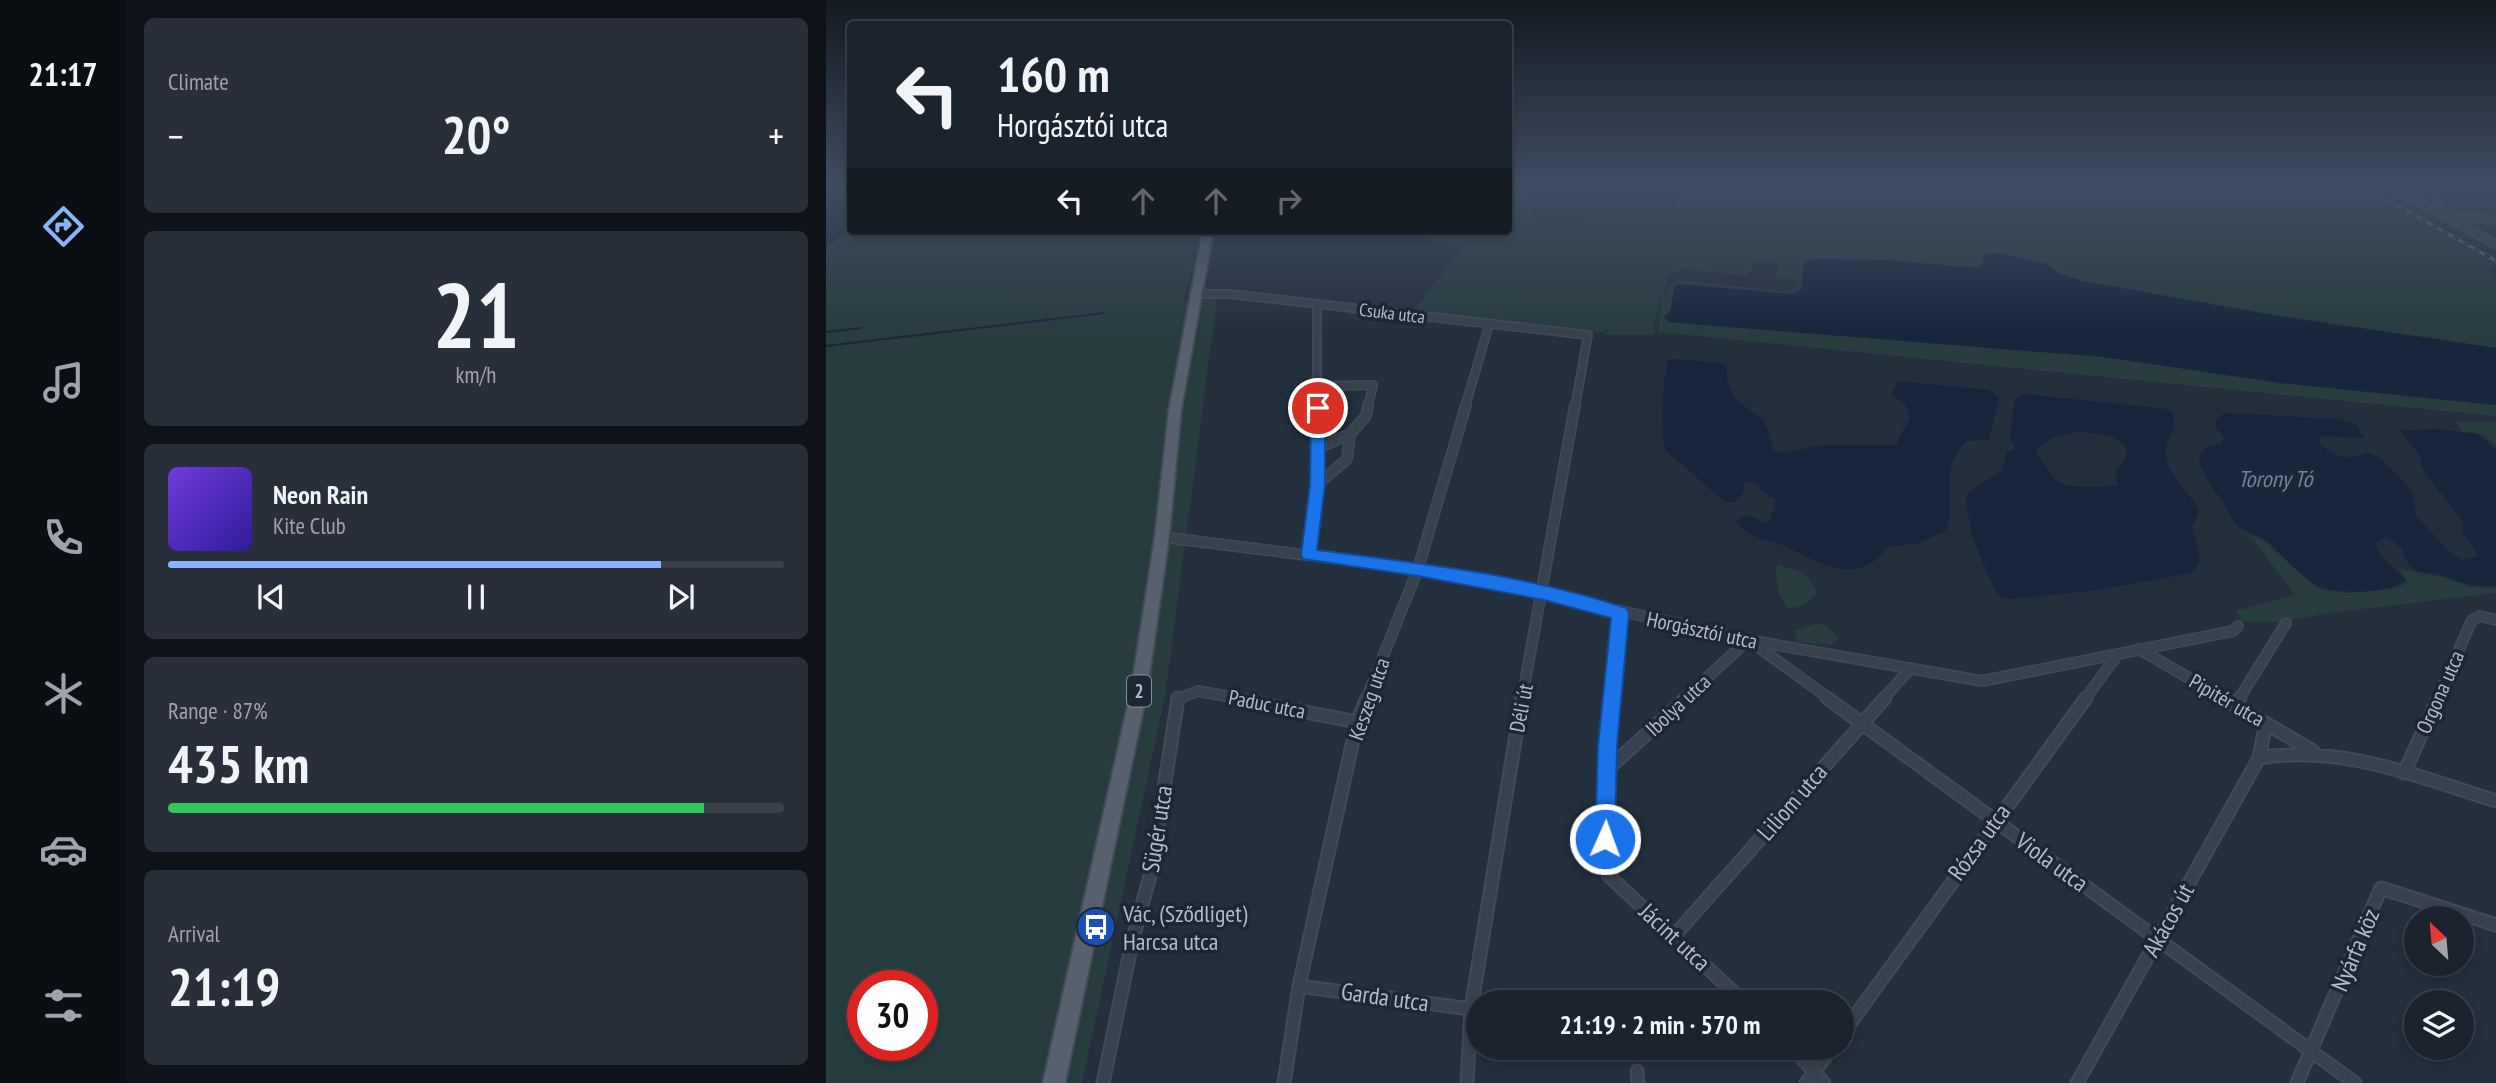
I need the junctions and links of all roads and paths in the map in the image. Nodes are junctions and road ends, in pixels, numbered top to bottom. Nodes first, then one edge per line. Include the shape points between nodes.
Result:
1 (1207, 235) edge
2 (2478, 235) edge
3 (2496, 244) edge
4 (1196, 294) junction
5 (1317, 304) junction
6 (1489, 325) junction
7 (1588, 335) joint
8 (1318, 386) junction
9 (1318, 429) junction
10 (1350, 434) junction
11 (1318, 447) junction
12 (1317, 485) junction
13 (1162, 537) junction
14 (1309, 555) junction
15 (1418, 569) junction
16 (1544, 593) junction
17 (1620, 613) junction
18 (2496, 620) edge
19 (2286, 623) dead end
20 (2238, 626) dead end
21 (1748, 640) junction
22 (2139, 649) junction
23 (2118, 654) junction
24 (1911, 668) junction
25 (1177, 698) joint
26 (2235, 705) junction
27 (1357, 722) junction
28 (2266, 723) junction
29 (1861, 724) junction
30 (2314, 751) junction
31 (2259, 758) junction
32 (1608, 769) junction
33 (2404, 774) junction
34 (2496, 801) edge
35 (1994, 820) junction
36 (1606, 869) joint
37 (2496, 925) edge
38 (1674, 936) junction
39 (2157, 939) junction
40 (1299, 986) junction
41 (1474, 990) edge
42 (1731, 990) edge
43 (1466, 1008) edge
44 (1854, 1017) edge
45 (2311, 1050) junction
46 (1468, 1060) edge
47 (1804, 1060) edge
48 (1827, 1060) edge
49 (1819, 1077) edge
50 (1055, 1083) edge
51 (1103, 1083) edge
52 (1284, 1083) edge
53 (1467, 1083) edge
54 (1806, 1083) edge
55 (2077, 1083) edge
56 (2297, 1083) edge
57 (2355, 1083) edge

1 - 4 main road, 2
2 - 3 street
4 - 5 street, Csuka utca
4 - 13 main road, 2 via 1175,410
5 - 6 street, Csuka utca
5 - 8 street
6 - 7 street, Csuka utca
6 - 15 street, Keszeg utca
7 - 16 street, Déli út
8 - 9 street
8 - 10 street via 1373,385 1366,416
9 - 10 street
9 - 11 street
10 - 11 street
10 - 12 street via 1347,459
11 - 12 street
12 - 14 street
13 - 14 street, Horgásztói utca
13 - 50 main road, 2 via 1139,691
14 - 15 street, Horgásztói utca
15 - 16 street, Horgásztói utca
15 - 27 street, Keszeg utca
16 - 17 street, Horgásztói utca
16 - 41 street, Déli út via 1513,747
17 - 21 street, Horgásztói utca
17 - 32 street, Ibolya utca
18 - 33 street, Orgona utca via 2480,616 2472,620
19 - 26 street
20 - 22 street, Horgásztói utca via 2233,631
21 - 24 street, Horgásztói utca
21 - 29 street, Viola utca
21 - 32 street, Ibolya utca
22 - 23 street, Horgásztói utca
22 - 26 street, Pipitér utca
23 - 24 street, Horgásztói utca via 1982,681
23 - 35 street, Rózsa utca
24 - 29 street, Liliom utca
25 - 27 street, Paduc utca via 1198,691
25 - 51 street, Sügér utca via 1151,872
26 - 28 street, Pipitér utca
27 - 40 street, Keszeg utca
28 - 30 street, Pipitér utca
28 - 31 street, Akácos út
29 - 35 street, Viola utca
29 - 38 street, Liliom utca
30 - 31 street
30 - 33 street
31 - 39 street, Akácos út
32 - 36 street, Ibolya utca
33 - 34 street
35 - 39 street, Viola utca
35 - 44 street, Rózsa utca
36 - 38 street, Jácint utca
37 - 45 street, Nyárfa köz via 2381,888
38 - 42 street, Jácint utca
39 - 45 street, Viola utca
39 - 55 street, Akácos út
40 - 43 street, Garda utca
40 - 52 street, Keszeg utca
45 - 56 street, Nyárfa köz
45 - 57 street, Viola utca
46 - 53 street, Déli út
47 - 49 street
48 - 49 street
49 - 54 street

